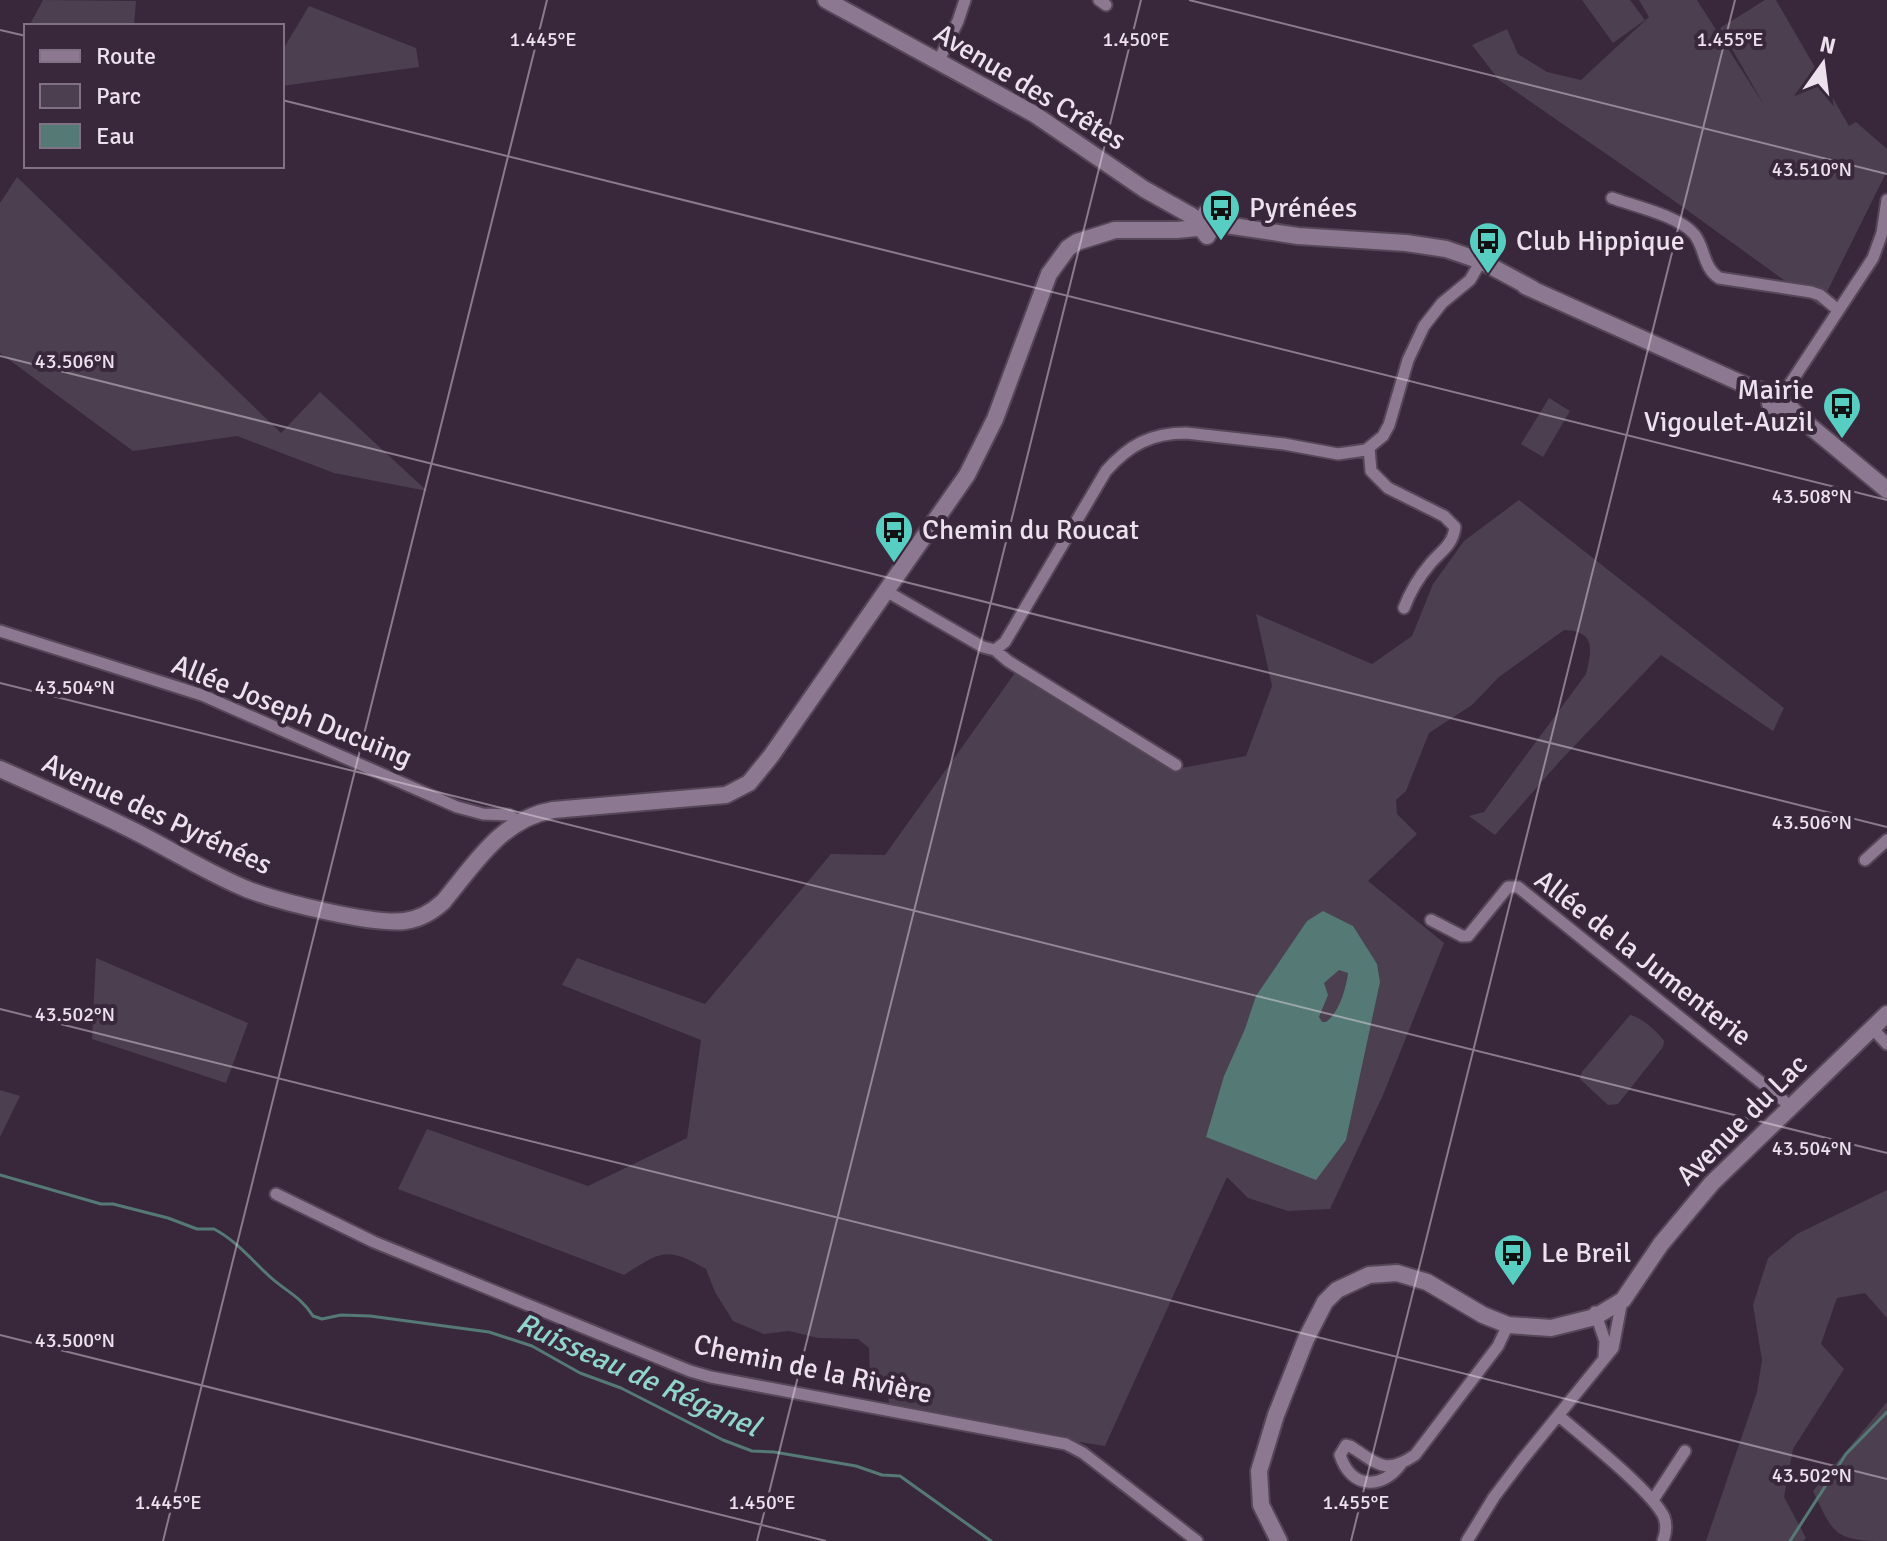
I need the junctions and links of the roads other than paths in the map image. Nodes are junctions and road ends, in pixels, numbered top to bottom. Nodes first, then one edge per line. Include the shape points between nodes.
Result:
1 (826, 0) edge
2 (965, 0) edge
3 (939, 60) junction
4 (1123, 174) junction
5 (1612, 198) dead end
6 (1887, 200) edge
7 (1180, 209) junction
8 (1210, 226) junction
9 (1132, 230) junction
10 (1177, 230) junction
11 (1479, 264) junction
12 (1838, 310) junction
13 (1778, 401) junction
14 (1369, 448) junction
15 (1887, 490) edge
16 (886, 591) junction
17 (1404, 608) dead end
18 (0, 631) edge
19 (995, 650) junction
20 (1176, 765) dead end
21 (0, 769) edge
22 (518, 821) junction
23 (1887, 840) edge
24 (1865, 860) dead end
25 (1431, 920) dead end
26 (1887, 1014) edge
27 (1872, 1028) junction
28 (1887, 1044) edge
29 (1790, 1108) junction
30 (276, 1194) dead end
31 (1642, 1270) junction
32 (1623, 1300) junction
33 (1598, 1312) junction
34 (1508, 1325) junction
35 (1614, 1341) junction
36 (1602, 1361) junction
37 (1559, 1416) junction
38 (1685, 1451) dead end
39 (1401, 1464) junction
40 (1653, 1500) junction
41 (1197, 1541) edge
42 (1279, 1541) edge
43 (1467, 1541) edge
44 (1663, 1541) edge

1 - 3 street, Avenue des Crêtes
2 - 3 street
3 - 4 street, Avenue des Crêtes via 1034,114
4 - 7 street, Avenue des Crêtes
4 - 8 street, Avenue des Crêtes
5 - 12 street via 1689,229 1719,278 1811,292
6 - 12 street via 1873,258
7 - 8 street, Avenue des Crêtes
7 - 10 street
8 - 9 street, Avenue des Pyrénées via 1178,237
8 - 10 street, Avenue des Pyrénées
8 - 11 street, Avenue des Pyrénées via 1428,246
9 - 10 street, Avenue des Pyrénées
9 - 16 street, Avenue des Pyrénées via 1087,237 1057,262 980,452
11 - 13 street, Avenue des Pyrénées
11 - 14 street via 1424,326 1389,425
12 - 13 street
13 - 15 street
14 - 17 street via 1371,471 1388,488 1455,527 1453,540 1410,592
14 - 19 street via 1338,454 1186,433 1142,441 1106,471 1005,642
16 - 19 street
16 - 22 street, Avenue des Pyrénées via 771,756 742,789 726,795 553,810
18 - 22 street, Allée Joseph Ducuing via 202,695 457,807
19 - 20 street
21 - 22 street, Avenue des Pyrénées via 249,890 378,920 407,921 435,909 486,849
23 - 24 street
25 - 29 street, Allée de la Jumenterie via 1468,936 1508,887 1518,887
26 - 27 street, Avenue du Lac
27 - 28 street
27 - 29 street, Avenue du Lac
29 - 31 street, Avenue du Lac via 1690,1207
30 - 41 street, Chemin de la Rivière via 374,1242 690,1371 1057,1441 1083,1453
31 - 32 street, Avenue du Lac
31 - 33 street, Avenue du Lac
32 - 33 street, Avenue du Lac
32 - 35 street
33 - 34 street, Avenue du Lac via 1551,1328
33 - 35 street
33 - 36 street via 1605,1341
34 - 39 street via 1498,1346 1415,1455
34 - 42 street, Avenue du Lac via 1427,1282 1397,1273 1356,1279 1330,1296 1291,1375 1259,1471 1261,1505
35 - 36 street
36 - 37 street
37 - 40 street
37 - 43 street via 1494,1497
38 - 40 street
39 - 39 street via 1385,1467 1346,1445 1340,1455 1366,1483 1392,1476
40 - 44 street via 1665,1519

